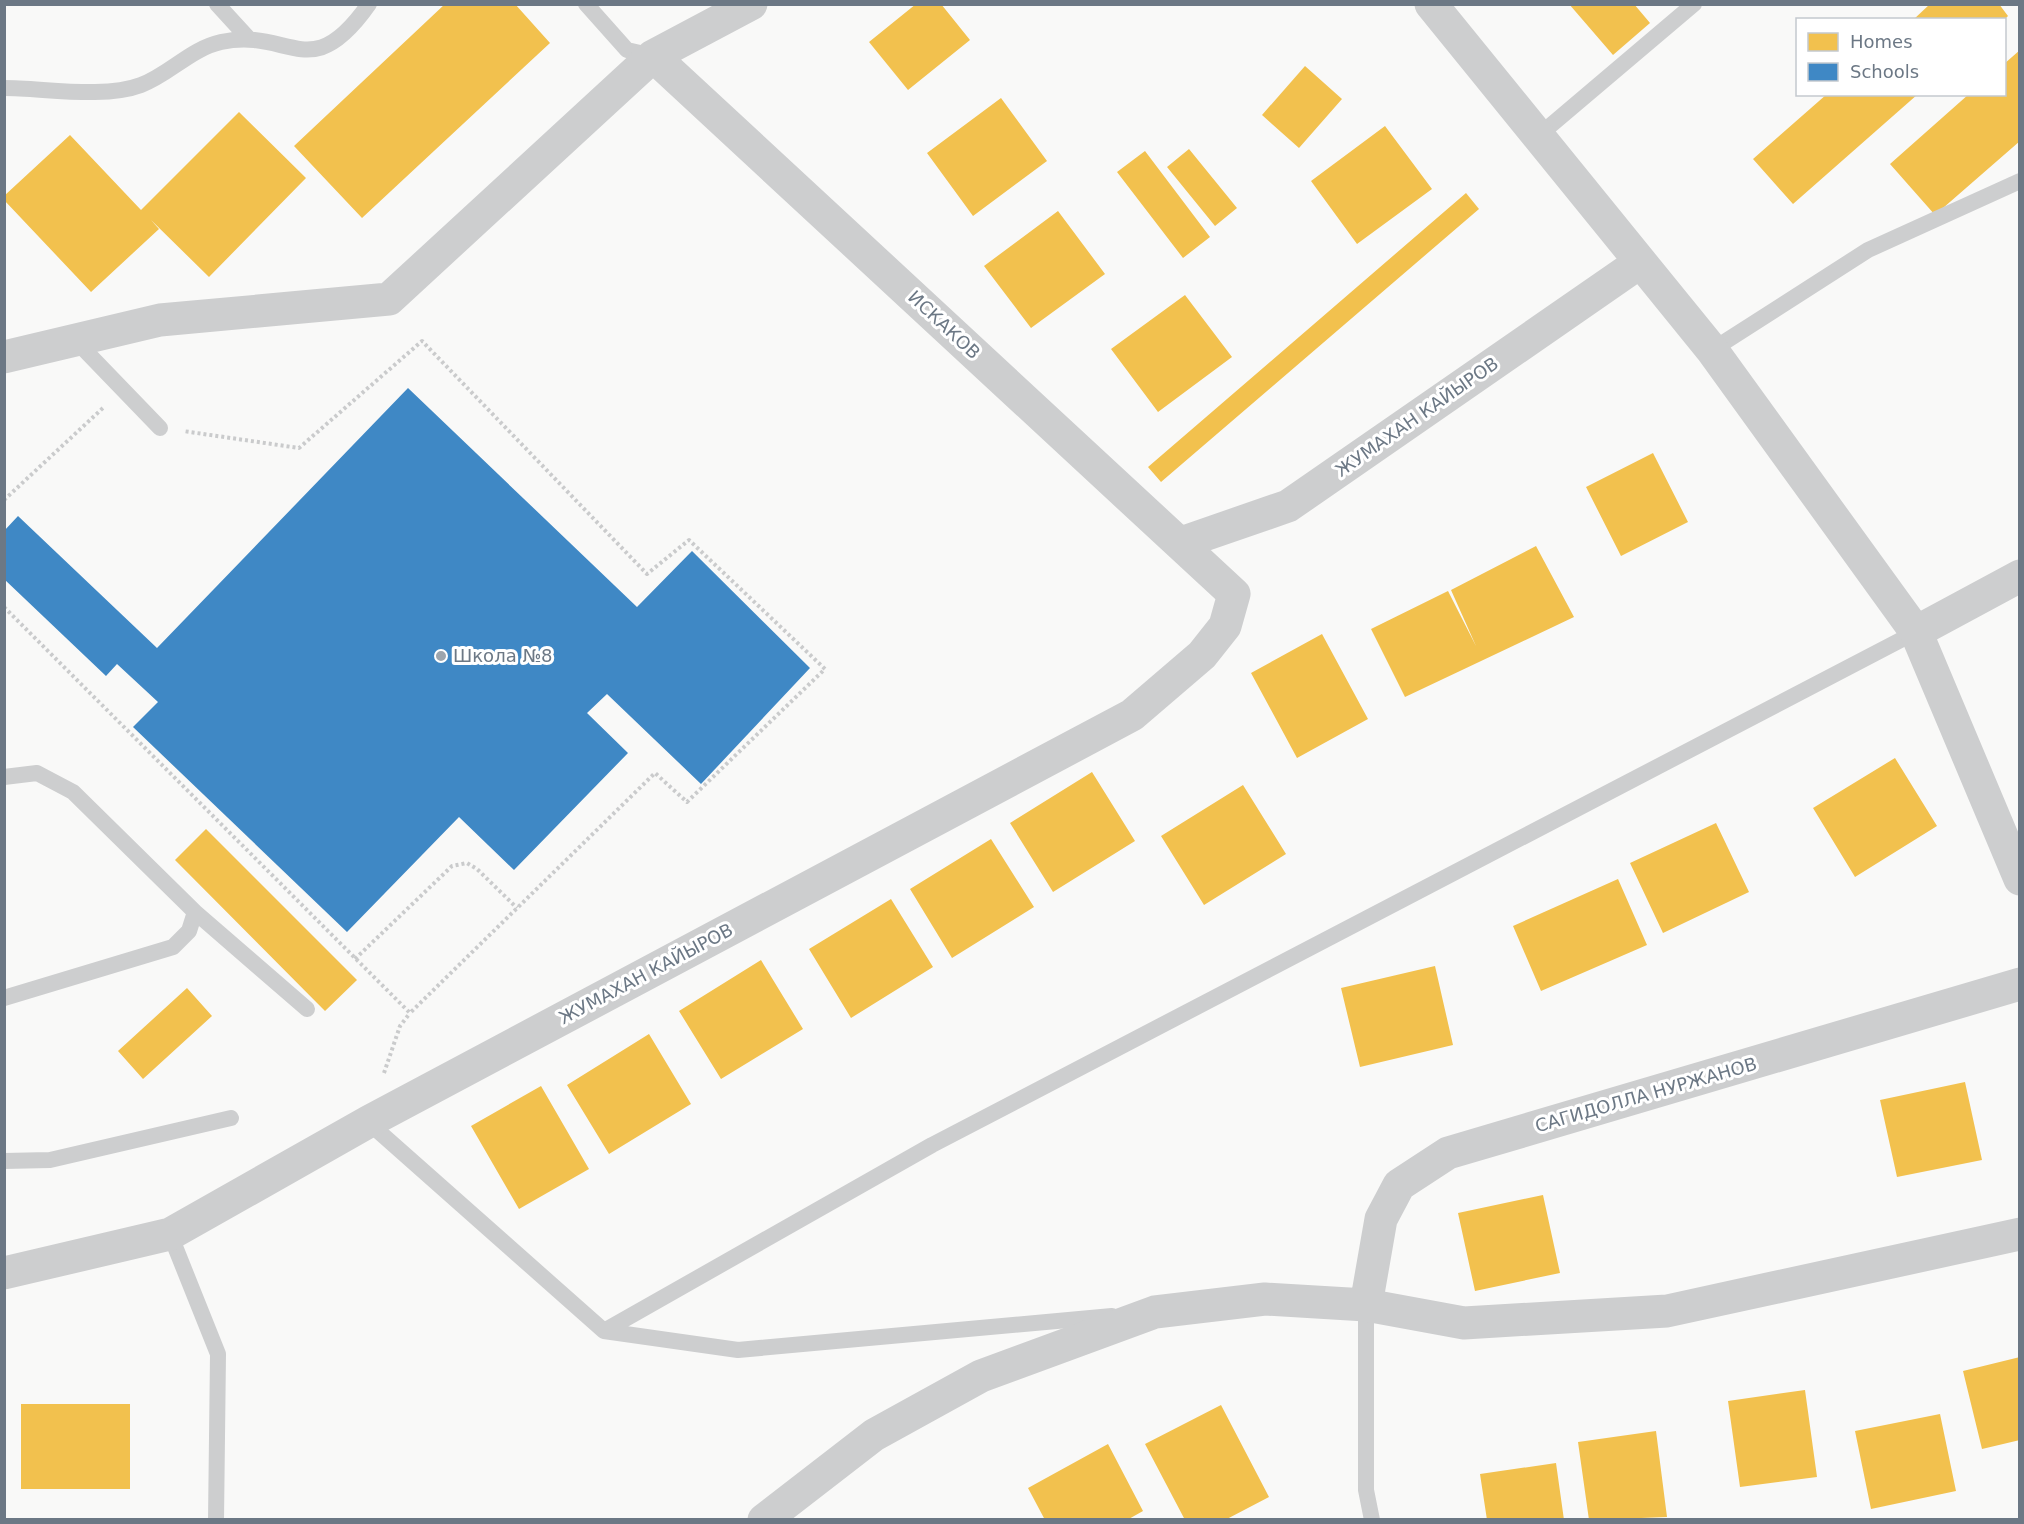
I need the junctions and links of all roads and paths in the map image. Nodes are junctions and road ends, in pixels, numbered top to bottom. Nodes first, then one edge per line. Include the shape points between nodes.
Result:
1 (217, 4) edge
2 (369, 4) edge
3 (586, 4) edge
4 (751, 4) edge
5 (1431, 4) edge
6 (1694, 4) edge
7 (249, 39) junction
8 (653, 56) junction
9 (4, 88) edge
10 (1537, 137) junction
11 (2019, 181) edge
12 (1639, 263) junction
13 (76, 341) junction
14 (1712, 350) junction
15 (4, 357) edge
16 (122, 390) junction
17 (160, 428) joint
18 (4, 500) edge
19 (1181, 543) junction
20 (2019, 576) edge
21 (1234, 594) joint
22 (4, 607) edge
23 (1916, 632) junction
24 (4, 777) edge
25 (2019, 879) edge
26 (517, 908) junction
27 (195, 912) junction
28 (355, 959) junction
29 (2019, 984) edge
30 (4, 998) edge
31 (307, 1009) dead end
32 (410, 1013) junction
33 (231, 1118) dead end
34 (368, 1122) junction
35 (4, 1161) edge
36 (170, 1234) junction
37 (2019, 1234) edge
38 (4, 1273) edge
39 (1366, 1305) junction
40 (1155, 1312) junction
41 (603, 1332) junction
42 (216, 1520) edge
43 (764, 1520) edge
44 (1372, 1520) edge

1 - 7 lane
2 - 7 lane via 342,36 319,50 289,49
3 - 8 lane via 627,50
4 - 8 street
5 - 10 street
6 - 10 lane
7 - 9 lane via 202,47 160,75 117,90
8 - 13 street via 389,299 160,320
8 - 19 street, ИСКАКОВ
10 - 12 street
11 - 14 lane via 1868,250
12 - 14 street
12 - 19 street, ЖУМАХАН КАЙЫРОВ via 1288,506
13 - 15 street
13 - 16 lane
14 - 23 street
16 - 17 lane
16 - 18 path
17 - 26 path via 299,448 422,341 647,574 689,540 825,669 687,802 655,773
19 - 21 street, ИСКАКОВ
20 - 23 street
21 - 34 street, ЖУМАХАН КАЙЫРОВ via 1225,626 1202,655 1132,715
22 - 28 path
23 - 25 street
23 - 41 lane via 932,1145
24 - 27 lane via 37,774 73,792
26 - 28 path via 477,869 467,863 452,866
26 - 32 path
27 - 30 lane via 189,931 173,947
27 - 31 lane
28 - 32 path
29 - 39 street, САГИДОЛЛА НУРЖАНОВ via 1448,1153 1400,1185 1381,1219
32 - 34 path via 400,1026
33 - 35 lane via 50,1160
34 - 36 street, ЖУМАХАН КАЙЫРОВ
34 - 41 lane
36 - 38 street, ЖУМАХАН КАЙЫРОВ
36 - 42 lane via 218,1354
37 - 39 street via 1667,1311 1464,1323
39 - 40 street via 1265,1299
39 - 44 lane via 1366,1490
40 - 41 lane via 738,1350
40 - 43 street via 981,1376 874,1435

